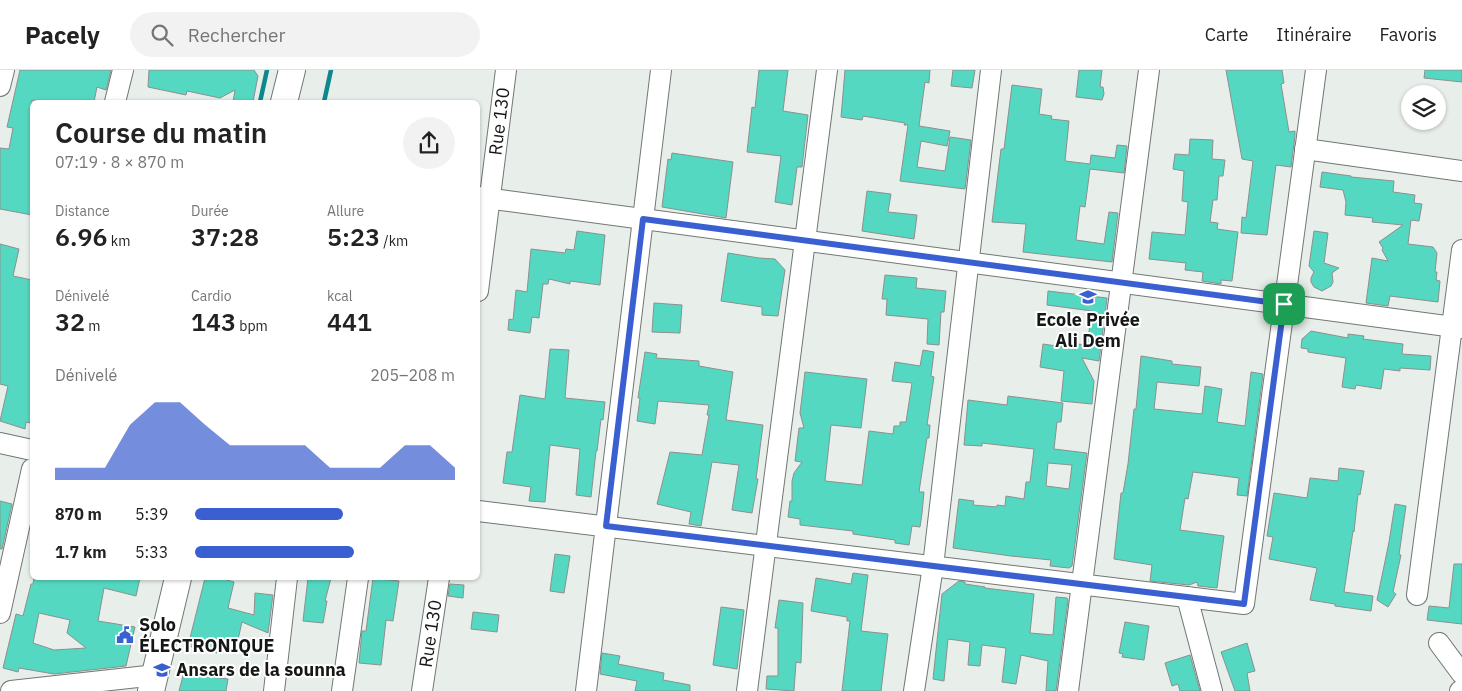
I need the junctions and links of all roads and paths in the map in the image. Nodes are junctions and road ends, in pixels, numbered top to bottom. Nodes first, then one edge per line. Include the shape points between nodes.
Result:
1 (4, 70) edge
2 (123, 70) edge
3 (292, 70) edge
4 (506, 70) edge
5 (661, 70) edge
6 (827, 70) edge
7 (992, 70) edge
8 (1149, 70) edge
9 (1316, 70) edge
10 (0, 86) edge
11 (116, 100) edge
12 (284, 100) edge
13 (1305, 150) junction
14 (1462, 171) edge
15 (483, 198) edge
16 (643, 219) junction
17 (805, 241) junction
18 (1462, 250) edge
19 (480, 253) edge
20 (968, 262) junction
21 (1121, 283) junction
22 (1284, 304) junction
23 (1457, 327) edge
24 (0, 443) edge
25 (30, 450) edge
26 (30, 478) edge
27 (480, 511) edge
28 (606, 526) junction
29 (766, 546) junction
30 (933, 566) junction
31 (178, 580) edge
32 (287, 580) edge
33 (358, 580) edge
34 (440, 580) edge
35 (1082, 584) junction
36 (1418, 595) dead end
37 (1187, 597) junction
38 (0, 613) edge
39 (1439, 643) dead end
40 (1462, 674) edge
41 (154, 683) edge
42 (11, 691) edge
43 (274, 691) edge
44 (342, 691) edge
45 (422, 691) edge
46 (586, 691) edge
47 (747, 691) edge
48 (914, 691) edge
49 (1068, 691) edge
50 (1212, 691) edge

1 - 10 street
2 - 11 street
3 - 12 main road
4 - 15 street, Rue 130
5 - 16 street
6 - 17 street
7 - 20 street
8 - 21 street
9 - 13 street
13 - 14 street
13 - 22 street
15 - 16 street
15 - 19 street, Rue 130
16 - 17 street
16 - 28 street
17 - 20 street
17 - 29 street
18 - 23 street
20 - 21 street
20 - 30 street
21 - 22 street
21 - 35 street
22 - 23 street
22 - 37 street via 1244,604
23 - 36 street
24 - 25 street
26 - 38 street
27 - 28 street
28 - 29 street
28 - 46 street
29 - 30 street
29 - 47 street
30 - 35 street
30 - 48 street
31 - 41 main road
32 - 43 street
33 - 44 street
34 - 45 street, Rue 130
35 - 37 street
35 - 49 street
37 - 50 street
39 - 40 street
41 - 42 street

